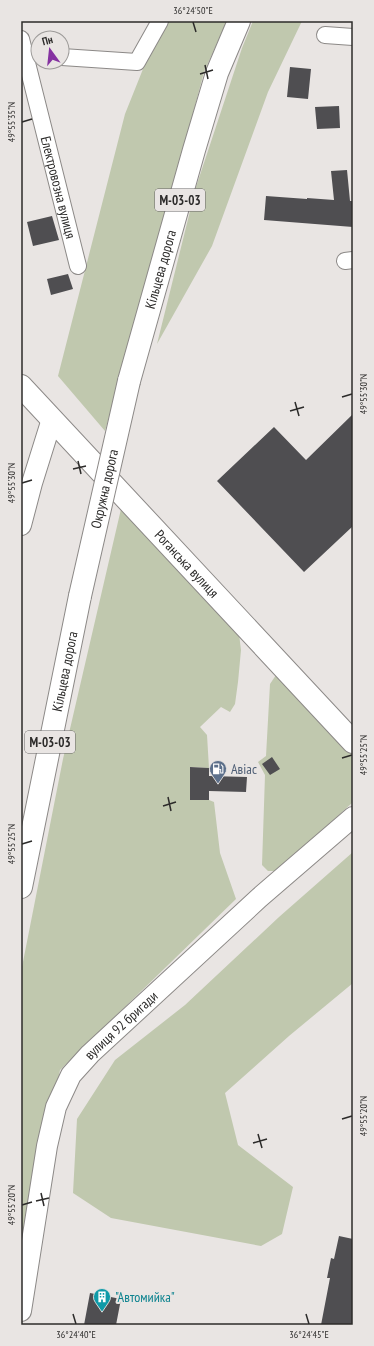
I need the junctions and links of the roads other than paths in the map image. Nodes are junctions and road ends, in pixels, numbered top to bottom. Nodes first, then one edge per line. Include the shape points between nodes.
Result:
1 (160, 21) edge
2 (239, 21) edge
3 (325, 35) dead end
4 (353, 37) edge
5 (21, 39) edge
6 (28, 56) edge
7 (70, 58) edge
8 (78, 266) dead end
9 (129, 381) joint
10 (21, 386) edge
11 (52, 419) junction
12 (24, 502) edge
13 (21, 525) edge
14 (80, 596) joint
15 (353, 742) edge
16 (353, 817) edge
17 (21, 887) edge
18 (21, 1311) edge

1 - 7 street via 137,62
2 - 9 main road, Кільцева дорога / М-03-03 via 217,73
3 - 4 street
5 - 6 street, Електровозна вулиця
6 - 8 street, Електровозна вулиця
9 - 14 main road, Окружна дорога / М-03-03, bridge
10 - 11 main road, Роганська вулиця
11 - 12 street
11 - 15 main road, Роганська вулиця
12 - 13 street
14 - 17 main road, Кільцева дорога / М-03-03
16 - 18 street, вулиця 92 бригади via 242,914 90,1054 71,1075 56,1107 47,1146

